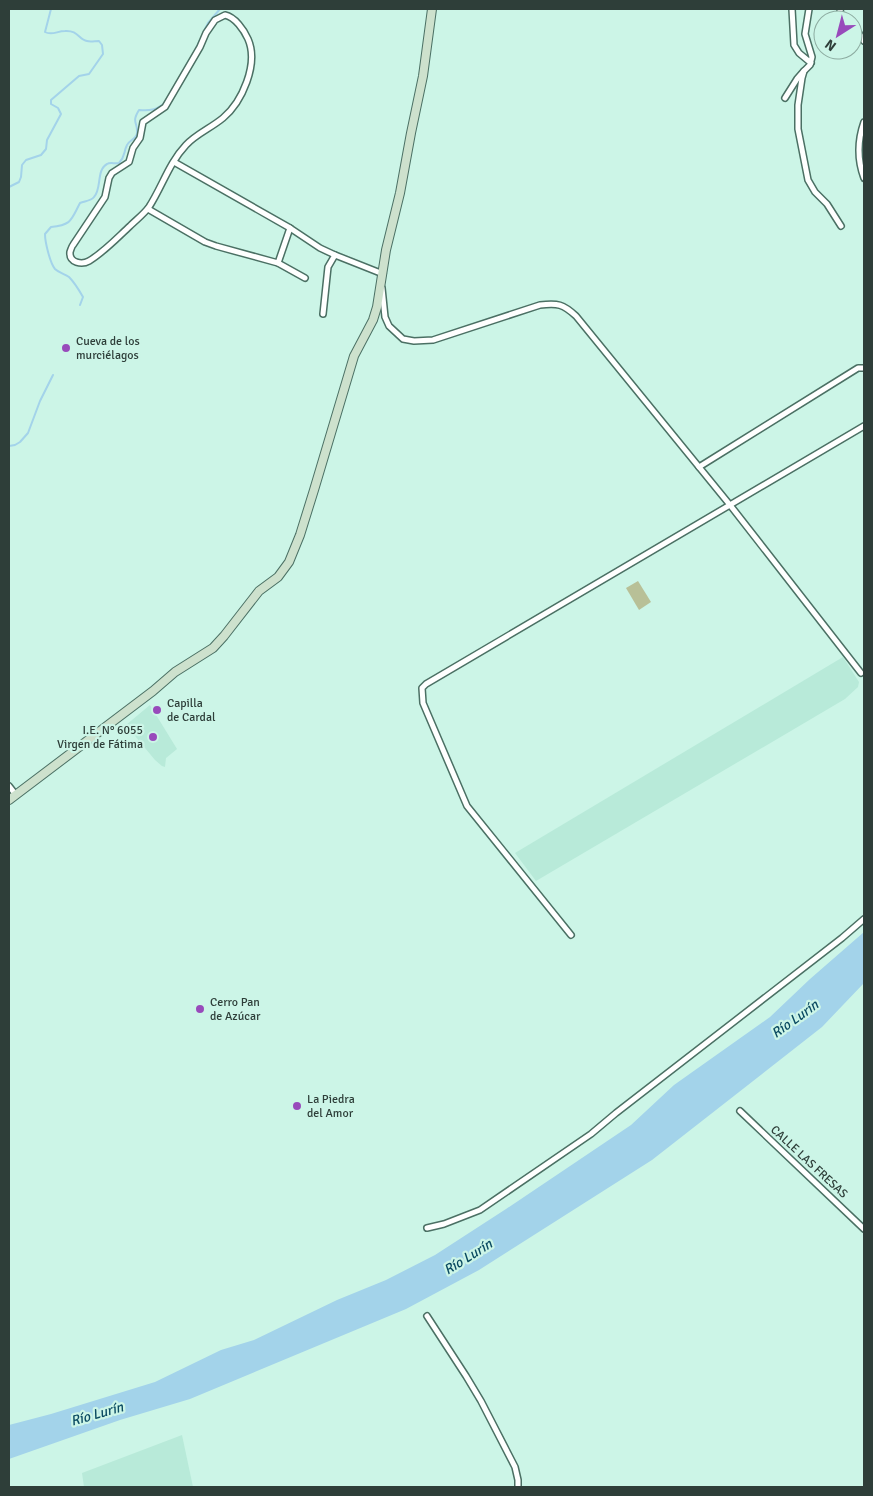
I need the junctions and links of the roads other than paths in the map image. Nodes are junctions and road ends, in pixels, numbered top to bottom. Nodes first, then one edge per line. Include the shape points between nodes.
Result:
1 (432, 9) edge
2 (792, 9) edge
3 (809, 9) edge
4 (811, 62) junction
5 (804, 71) junction
6 (785, 98) dead end
7 (864, 122) edge
8 (174, 162) junction
9 (864, 178) edge
10 (148, 209) junction
11 (841, 226) dead end
12 (290, 228) junction
13 (335, 255) junction
14 (278, 263) junction
15 (383, 274) junction
16 (304, 278) dead end
17 (382, 283) junction
18 (323, 314) dead end
19 (864, 368) edge
20 (864, 426) edge
21 (699, 467) junction
22 (730, 505) junction
23 (861, 673) dead end
24 (9, 786) edge
25 (12, 797) edge
26 (864, 919) edge
27 (571, 935) dead end
28 (740, 1111) dead end
29 (427, 1228) dead end
30 (864, 1229) edge
31 (427, 1316) dead end
32 (518, 1487) edge

1 - 15 street via 423,76
2 - 4 street via 794,45
3 - 4 street via 805,34 812,54
4 - 5 street
5 - 6 street
5 - 11 street via 797,122 808,180
7 - 9 street via 859,138 859,162
8 - 10 street
8 - 10 street via 186,145 233,108 246,83 251,46 246,34 228,15 215,20 206,33 165,107 143,122 129,162 109,178 105,197 73,245 71,258 80,264 88,262
8 - 12 street
10 - 14 street via 216,246
12 - 13 street
12 - 14 street
13 - 15 street
13 - 18 street via 328,267
14 - 16 street
15 - 17 street
17 - 21 street via 385,317 389,326 403,339 414,341 433,340 540,305 555,304 567,308
17 - 25 street via 373,320 354,356 300,534 282,572 259,591 213,648 175,672
19 - 21 street via 858,368
20 - 22 street
21 - 22 street
22 - 23 street
22 - 27 street via 422,688 423,703 467,806
24 - 25 street
26 - 29 street via 559,1158 480,1210
28 - 30 street, CALLE LAS FRESAS
31 - 32 street via 481,1401 515,1467

